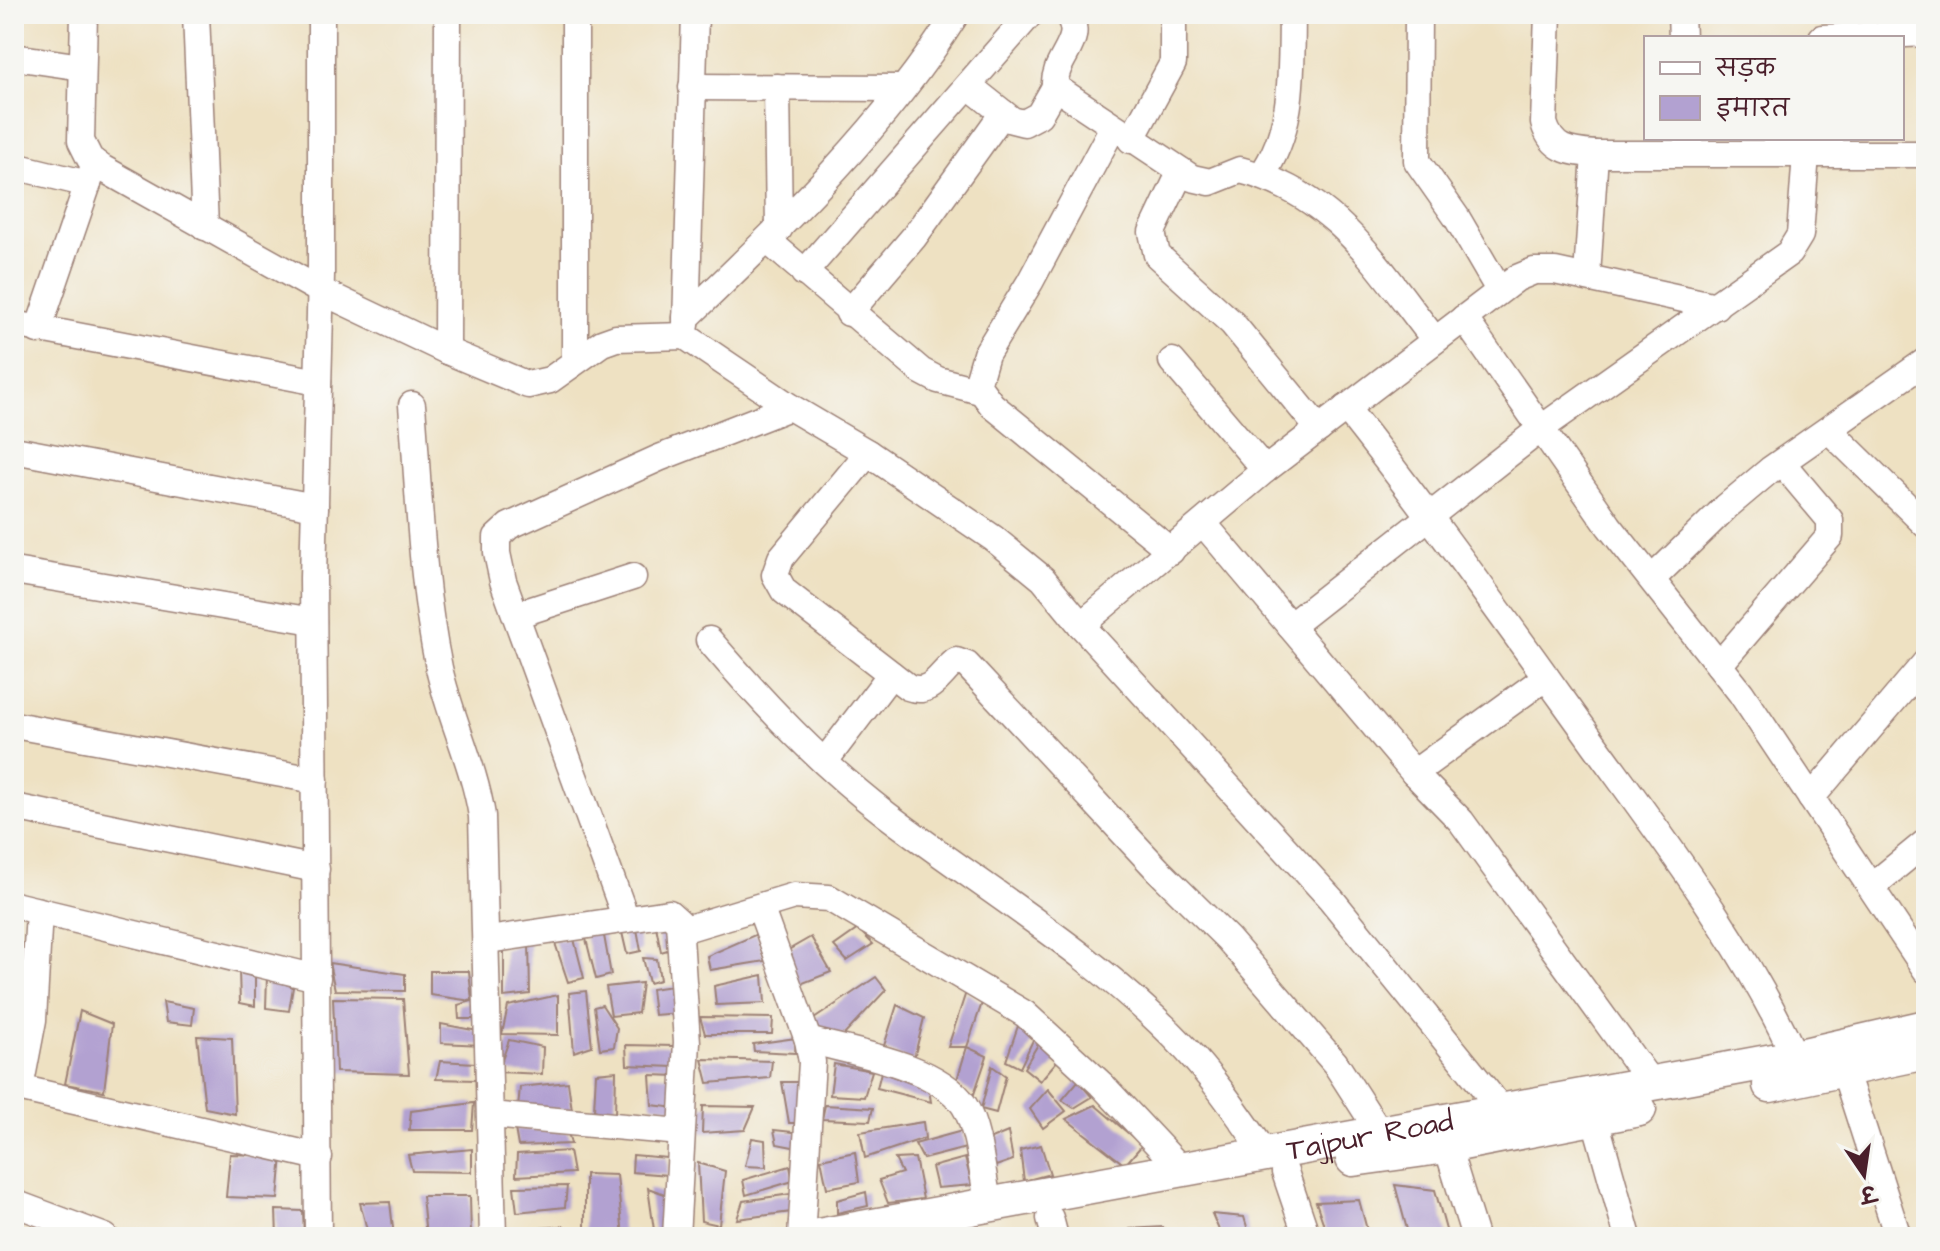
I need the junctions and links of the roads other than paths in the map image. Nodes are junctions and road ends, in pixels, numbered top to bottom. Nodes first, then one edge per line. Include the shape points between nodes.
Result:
1 (84, 14) edge
2 (196, 14) edge
3 (321, 14) edge
4 (448, 14) edge
5 (575, 14) edge
6 (695, 14) edge
7 (956, 14) edge
8 (1030, 14) edge
9 (1067, 14) edge
10 (1173, 14) edge
11 (1292, 14) edge
12 (1418, 14) edge
13 (1548, 14) edge
14 (1681, 14) edge
15 (1926, 33) edge
16 (1682, 36) edge
17 (1864, 36) edge
18 (14, 57) edge
19 (82, 67) junction
20 (969, 86) junction
21 (692, 87) junction
22 (777, 87) junction
23 (1055, 87) junction
24 (901, 88) junction
25 (1003, 113) junction
26 (1122, 133) junction
27 (1682, 146) edge
28 (1595, 154) junction
29 (1806, 154) junction
30 (1926, 154) edge
31 (14, 166) edge
32 (1181, 171) junction
33 (91, 174) junction
34 (1261, 176) junction
35 (205, 227) junction
36 (773, 235) junction
37 (804, 273) junction
38 (1587, 276) junction
39 (1499, 290) junction
40 (321, 291) junction
41 (1716, 306) junction
42 (849, 313) junction
43 (1464, 318) junction
44 (26, 327) edge
45 (686, 327) junction
46 (1435, 340) junction
47 (447, 351) junction
48 (575, 361) junction
49 (1172, 361) dead end
50 (1926, 361) edge
51 (318, 382) junction
52 (980, 391) junction
53 (412, 405) dead end
54 (790, 407) junction
55 (1346, 408) junction
56 (1543, 427) junction
57 (1319, 429) junction
58 (1829, 430) junction
59 (14, 450) edge
60 (868, 453) junction
61 (1782, 463) junction
62 (1265, 470) junction
63 (315, 507) junction
64 (1432, 517) junction
65 (1204, 524) junction
66 (1926, 525) edge
67 (1171, 551) junction
68 (14, 571) edge
69 (633, 577) dead end
70 (1652, 579) junction
71 (516, 615) junction
72 (313, 621) junction
73 (1081, 625) junction
74 (1290, 626) junction
75 (709, 640) dead end
76 (1926, 662) edge
77 (1719, 665) junction
78 (891, 674) junction
79 (1546, 677) junction
80 (14, 725) edge
81 (825, 761) junction
82 (1414, 773) junction
83 (315, 780) junction
84 (1811, 798) junction
85 (14, 807) edge
86 (1926, 842) edge
87 (316, 869) junction
88 (1871, 887) junction
89 (760, 907) junction
90 (26, 908) edge
91 (626, 919) junction
92 (682, 930) junction
93 (488, 940) junction
94 (1926, 970) edge
95 (317, 978) junction
96 (1926, 1027) edge
97 (808, 1040) junction
98 (1926, 1052) edge
99 (1795, 1057) junction
100 (1844, 1069) junction
101 (1651, 1083) junction
102 (17, 1087) edge
103 (1502, 1110) junction
104 (491, 1115) junction
105 (1594, 1116) junction
106 (1378, 1130) junction
107 (681, 1132) junction
108 (1447, 1146) junction
109 (319, 1157) junction
110 (1275, 1163) junction
111 (1180, 1168) junction
112 (14, 1203) edge
113 (989, 1207) junction
114 (1053, 1227) edge
115 (105, 1237) edge
116 (318, 1237) edge
117 (493, 1237) edge
118 (676, 1237) edge
119 (801, 1237) edge
120 (813, 1237) edge
121 (950, 1237) edge
122 (1307, 1237) edge
123 (1475, 1237) edge
124 (1628, 1237) edge
125 (1898, 1237) edge

1 - 19 street
2 - 35 street
3 - 40 street
4 - 47 street
5 - 48 street
6 - 21 street
7 - 24 street
8 - 20 street
9 - 23 street via 1075,36 1057,70
10 - 26 street via 1173,63
11 - 34 street via 1289,103 1275,155
12 - 39 street via 1417,161
13 - 28 street via 1548,137 1558,148
14 - 16 street
15 - 17 street
18 - 19 street
19 - 33 street via 81,141
20 - 25 street
20 - 37 street
21 - 22 street
21 - 45 street
22 - 24 street
22 - 36 street
23 - 25 street via 1032,120 1017,123
23 - 26 street
24 - 36 street via 852,151
25 - 42 street via 914,237
26 - 32 street
26 - 52 street via 986,354 978,372
27 - 28 street
27 - 29 street
28 - 38 street
29 - 30 street
29 - 41 street via 1800,235 1789,253
31 - 33 street
32 - 34 street via 1202,182 1233,170
32 - 57 street via 1152,232 1157,255 1232,323
33 - 35 street
33 - 44 street
34 - 46 street via 1336,217
35 - 40 street
36 - 37 street
36 - 45 street
37 - 42 street
38 - 39 street via 1534,271
38 - 41 street
39 - 43 street
40 - 47 street
40 - 51 street
41 - 56 street
42 - 52 street via 921,371
43 - 46 street
43 - 56 street
44 - 51 street
45 - 48 street via 616,338
45 - 54 street
46 - 55 street
47 - 48 street via 528,385 550,380
49 - 62 street
50 - 58 street
51 - 63 street
52 - 67 street
53 - 93 street via 433,633 482,816
54 - 60 street
54 - 71 street via 659,458 509,526 497,537 497,553
55 - 57 street
55 - 64 street
56 - 64 street
56 - 70 street via 1609,526
57 - 62 street
58 - 61 street
58 - 66 street
59 - 63 street
60 - 73 street via 1023,559
60 - 78 street via 800,531 775,575 784,591
61 - 70 street via 1726,507
61 - 77 street via 1830,520 1830,536
62 - 65 street
63 - 72 street
64 - 74 street
64 - 79 street
65 - 67 street
65 - 74 street
67 - 73 street
68 - 72 street
69 - 71 street
70 - 77 street
71 - 91 street
72 - 83 street
73 - 103 street via 1331,899
74 - 82 street
75 - 81 street
76 - 84 street
77 - 84 street
78 - 81 street
78 - 106 street via 908,687 923,690 956,661 967,665 1238,950 1335,1063
79 - 82 street
79 - 99 street via 1651,820 1741,957
80 - 83 street
81 - 110 street via 886,814 992,889 1137,1004 1217,1084
82 - 101 street via 1461,821
83 - 87 street
84 - 88 street
85 - 87 street
86 - 88 street
87 - 95 street
88 - 94 street
89 - 92 street
89 - 97 street
89 - 111 street via 804,894 829,898 1025,1014
90 - 95 street
90 - 102 street via 32,1030
91 - 92 street via 672,914
91 - 93 street
92 - 107 street via 687,1042
93 - 104 street
95 - 109 street
96 - 99 main road, Tajpur Road
97 - 113 street via 913,1069 949,1090 971,1121
97 - 119 street via 813,1080
98 - 100 main road, Tajpur Road
99 - 101 main road, Tajpur Road
100 - 105 main road, Tajpur Road
100 - 125 street
101 - 103 main road, Tajpur Road
102 - 109 street
103 - 106 main road, Tajpur Road
104 - 107 street
104 - 117 street
105 - 108 main road, Tajpur Road
105 - 124 street
106 - 110 main road, Tajpur Road
107 - 118 street
108 - 110 main road, Tajpur Road
108 - 123 street
109 - 116 street
110 - 111 main road, Tajpur Road
110 - 114 main road, Tajpur Road
110 - 122 street
111 - 113 main road, Tajpur Road
112 - 115 street
113 - 120 main road, Tajpur Road
114 - 121 main road, Tajpur Road

